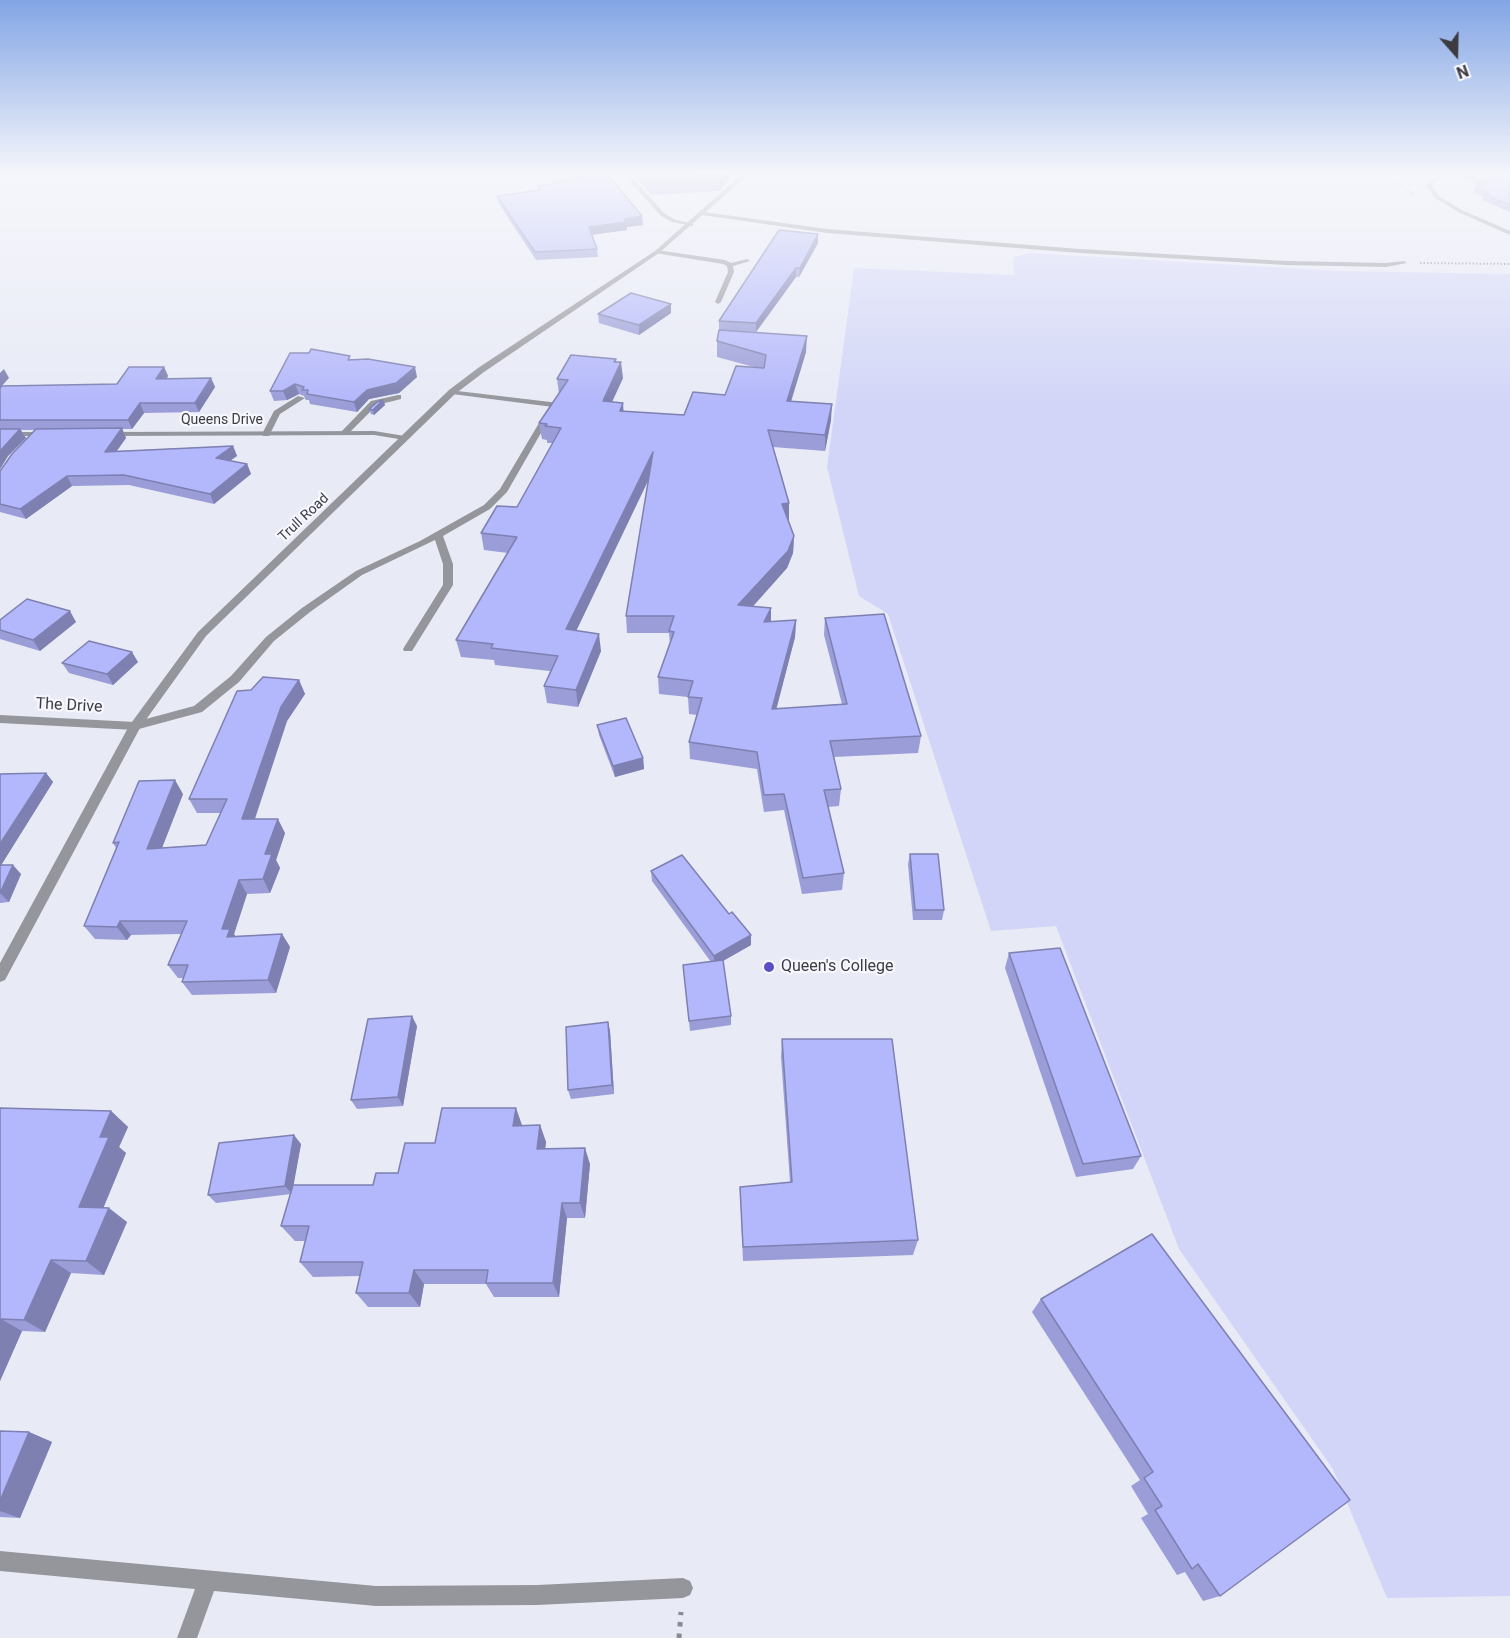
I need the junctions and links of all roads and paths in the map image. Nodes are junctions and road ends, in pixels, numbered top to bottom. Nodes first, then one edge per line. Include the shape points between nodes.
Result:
1 (1088, 251) edge
2 (657, 252) joint
3 (747, 261) dead end
4 (1404, 263) joint
5 (1510, 264) edge
6 (730, 265) junction
7 (718, 302) dead end
8 (452, 392) junction
9 (398, 397) edge
10 (301, 398) edge
11 (344, 433) junction
12 (0, 434) edge
13 (38, 434) junction
14 (61, 434) edge
15 (96, 434) edge
16 (266, 434) junction
17 (405, 438) junction
18 (26, 447) edge
19 (438, 535) junction
20 (408, 649) dead end
21 (0, 719) edge
22 (135, 726) junction
23 (0, 976) edge
24 (0, 1562) edge
25 (208, 1581) junction
26 (683, 1587) dead end
27 (188, 1638) edge

1 - 4 street via 1286,262
2 - 6 street
2 - 8 street, Trull Road
3 - 6 street
4 - 5 path
6 - 7 street via 731,272
8 - 17 street, Trull Road
8 - 19 street, The Drive via 559,405 546,418 504,490 487,507
9 - 11 street via 374,403
10 - 16 street via 277,413
11 - 16 street, Queens Drive
11 - 17 street, Queens Drive
12 - 13 street
13 - 14 street
13 - 18 street
15 - 16 street, Queens Drive
17 - 22 street, Trull Road via 202,634
19 - 20 street via 448,564 448,585
19 - 22 street, The Drive via 360,573 306,610 270,639 235,680 198,709
21 - 22 street, The Drive
22 - 23 street, Trull Road
24 - 25 street
25 - 26 street via 376,1596 537,1595
25 - 27 street

